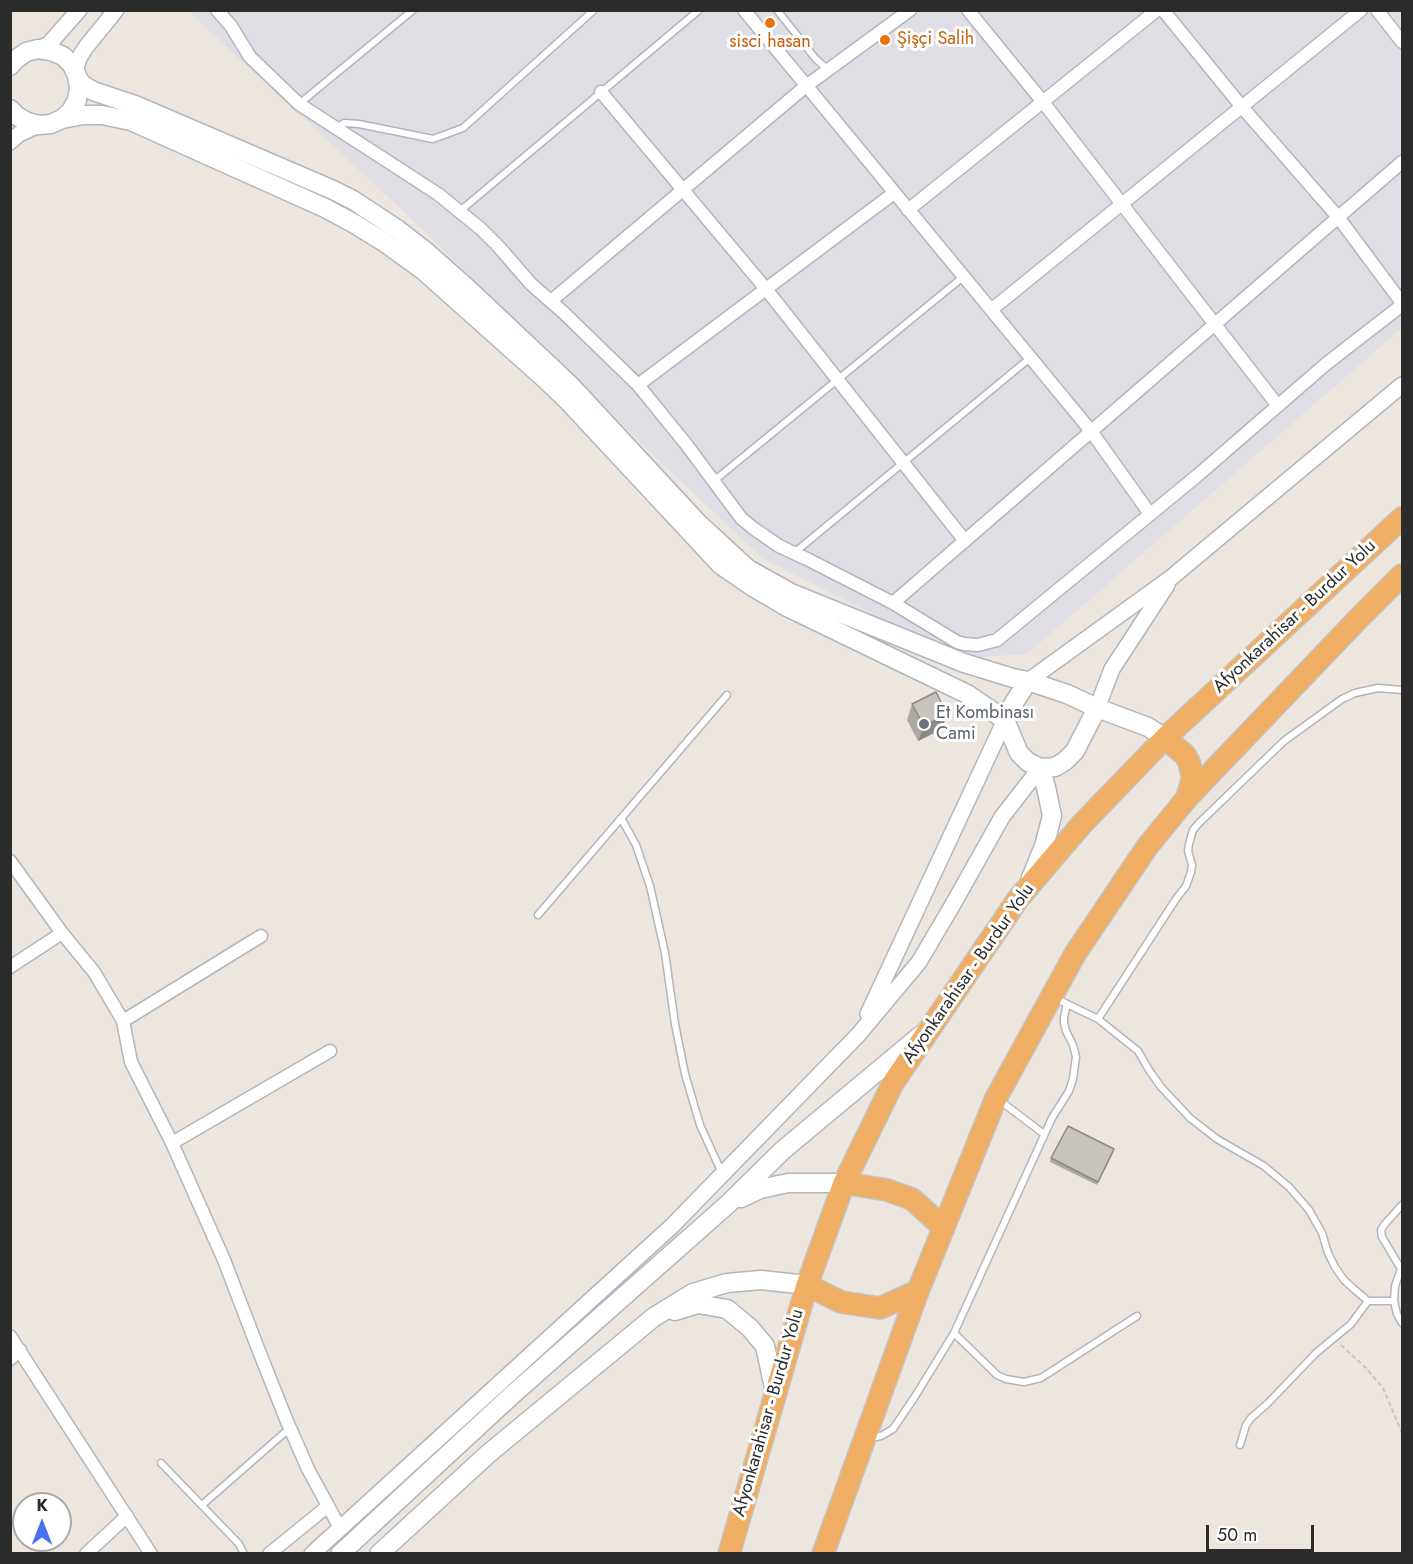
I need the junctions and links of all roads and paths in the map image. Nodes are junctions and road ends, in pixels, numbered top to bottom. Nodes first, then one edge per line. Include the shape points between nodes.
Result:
1 (79, 10) edge
2 (116, 10) edge
3 (413, 10) edge
4 (594, 10) edge
5 (699, 10) edge
6 (744, 10) edge
7 (777, 10) edge
8 (910, 10) edge
9 (968, 10) edge
10 (1157, 10) edge
11 (1163, 10) edge
12 (1361, 10) edge
13 (1377, 10) edge
14 (221, 12) edge
15 (1402, 42) edge
16 (25, 49) edge
17 (10, 66) edge
18 (828, 70) junction
19 (76, 75) junction
20 (806, 86) junction
21 (601, 92) junction
22 (1042, 102) junction
23 (298, 104) junction
24 (1242, 107) junction
25 (10, 109) edge
26 (62, 119) junction
27 (39, 125) junction
28 (336, 128) junction
29 (10, 142) edge
30 (1402, 162) edge
31 (683, 190) junction
32 (894, 193) junction
33 (1122, 204) junction
34 (908, 210) junction
35 (460, 211) junction
36 (1338, 217) junction
37 (963, 277) junction
38 (766, 289) junction
39 (551, 301) junction
40 (1402, 304) edge
41 (991, 310) junction
42 (1215, 324) junction
43 (1030, 358) junction
44 (837, 379) junction
45 (638, 385) junction
46 (1402, 385) edge
47 (1278, 406) junction
48 (1091, 431) junction
49 (904, 463) junction
50 (715, 480) junction
51 (1150, 514) junction
52 (1402, 518) edge
53 (964, 541) junction
54 (794, 554) junction
55 (1402, 575) edge
56 (1172, 577) junction
57 (893, 603) junction
58 (1028, 681) junction
59 (1402, 690) edge
60 (727, 695) dead end
61 (1097, 708) junction
62 (1005, 720) junction
63 (1165, 738) junction
64 (1040, 768) junction
65 (1187, 798) junction
66 (621, 818) junction
67 (10, 861) edge
68 (1025, 891) junction
69 (538, 915) dead end
70 (62, 933) junction
71 (261, 936) dead end
72 (10, 967) edge
73 (1059, 1000) junction
74 (1098, 1019) junction
75 (123, 1021) junction
76 (929, 1028) junction
77 (858, 1035) junction
78 (330, 1051) dead end
79 (996, 1098) junction
80 (1044, 1134) junction
81 (172, 1143) junction
82 (722, 1174) junction
83 (844, 1183) junction
84 (728, 1204) junction
85 (1402, 1205) edge
86 (944, 1228) junction
87 (807, 1285) junction
88 (918, 1291) junction
89 (1368, 1301) junction
90 (1394, 1301) junction
91 (1137, 1316) dead end
92 (654, 1317) junction
93 (1402, 1323) edge
94 (954, 1333) junction
95 (10, 1336) edge
96 (1335, 1339) junction
97 (15, 1355) edge
98 (775, 1392) junction
99 (290, 1428) junction
100 (1402, 1433) edge
101 (864, 1439) junction
102 (1240, 1445) dead end
103 (161, 1462) dead end
104 (202, 1504) junction
105 (328, 1506) junction
106 (127, 1516) junction
107 (340, 1528) junction
108 (86, 1554) edge
109 (151, 1554) edge
110 (244, 1554) edge
111 (269, 1554) edge
112 (312, 1554) edge
113 (340, 1554) edge
114 (379, 1554) edge
115 (729, 1554) edge
116 (823, 1554) edge

1 - 16 street via 49,44
2 - 19 street via 79,58
3 - 23 lane
4 - 28 lane via 463,128 433,139 358,124 344,123
5 - 21 lane
6 - 20 street
7 - 18 lane
8 - 18 street
9 - 22 street
10 - 22 street
11 - 24 street
12 - 24 street
13 - 15 street
14 - 23 street via 250,57
16 - 17 main road
16 - 19 main road via 63,56
18 - 20 street
19 - 26 main road via 77,100
19 - 58 main road via 93,91 135,105 333,190 398,229 571,386 698,523 748,569 791,594 964,663
20 - 31 street
20 - 32 street
21 - 31 street
21 - 35 lane
22 - 33 street
22 - 34 street
23 - 28 street
24 - 33 street
24 - 36 street
25 - 27 main road via 27,122
26 - 27 main road
26 - 62 main road via 102,115 131,121 325,208 376,237 424,271 545,379 721,565 787,607 968,694
27 - 29 street
28 - 35 street
30 - 36 street
31 - 38 street
31 - 39 street
32 - 34 street
32 - 38 street
33 - 41 street
33 - 42 street
34 - 37 street
35 - 39 street
36 - 40 street
36 - 42 street
37 - 41 street
37 - 44 lane
38 - 44 street
38 - 45 street
39 - 45 street
40 - 47 street
41 - 43 street
42 - 47 street
42 - 48 street
43 - 48 street
43 - 49 lane
44 - 49 street
44 - 50 lane
45 - 50 street
46 - 56 street
47 - 51 street
48 - 51 street
48 - 53 street
49 - 53 street
49 - 54 lane
50 - 54 street via 741,518
51 - 57 street via 988,644 957,642
52 - 63 highway, Afyonkarahisar - Burdur Yolu
53 - 57 street
54 - 57 street
55 - 65 highway
56 - 58 street
56 - 61 street via 1112,669
58 - 61 main road
58 - 62 main road
59 - 74 lane via 1378,688 1342,699 1284,741 1198,823 1189,844 1192,865 1186,886
60 - 66 lane
61 - 63 main road
61 - 64 main road via 1075,751 1055,767
62 - 64 main road via 1020,753
62 - 77 street
63 - 65 highway via 1189,762 1192,781
63 - 68 highway, Afyonkarahisar - Burdur Yolu via 1082,824
64 - 68 main road via 1052,816
64 - 77 street via 1002,817 919,962
65 - 73 highway via 1147,847 1075,954
66 - 69 lane
66 - 82 lane via 636,845 653,897 679,1048 692,1100
67 - 70 street
68 - 76 highway, Afyonkarahisar - Burdur Yolu
70 - 72 street
70 - 75 street via 94,972
71 - 75 street
73 - 74 lane
73 - 79 highway
73 - 80 lane via 1076,1057 1069,1090
74 - 89 lane via 1138,1051 1161,1087 1190,1118 1289,1187 1309,1210 1339,1273
75 - 81 street via 131,1062
76 - 83 highway, Afyonkarahisar - Burdur Yolu via 893,1083
76 - 84 main road via 783,1150
77 - 82 street
78 - 81 street
79 - 80 lane
79 - 86 highway
80 - 94 lane
81 - 99 street via 224,1260
82 - 107 street via 672,1226
83 - 84 main road via 760,1189
83 - 86 highway via 887,1190 912,1199
83 - 87 highway, Afyonkarahisar - Burdur Yolu
84 - 113 main road
85 - 90 lane via 1381,1230 1401,1269
86 - 88 highway
87 - 88 highway via 841,1302 880,1308
87 - 92 main road via 761,1280 727,1283 693,1293
87 - 98 highway, Afyonkarahisar - Burdur Yolu
88 - 101 highway
89 - 90 lane
89 - 96 lane
90 - 93 lane
91 - 94 lane via 1041,1378 1024,1382 997,1375
92 - 98 main road via 698,1304 727,1309 765,1346
92 - 114 main road via 488,1454
94 - 101 lane via 893,1429
95 - 97 street
96 - 100 path via 1383,1388
96 - 102 lane via 1251,1418
97 - 106 street
98 - 115 highway, Afyonkarahisar - Burdur Yolu
99 - 104 lane
99 - 105 street
101 - 116 highway
103 - 104 lane
104 - 110 lane
105 - 107 street
105 - 111 street
106 - 108 street
106 - 109 street
107 - 112 street

